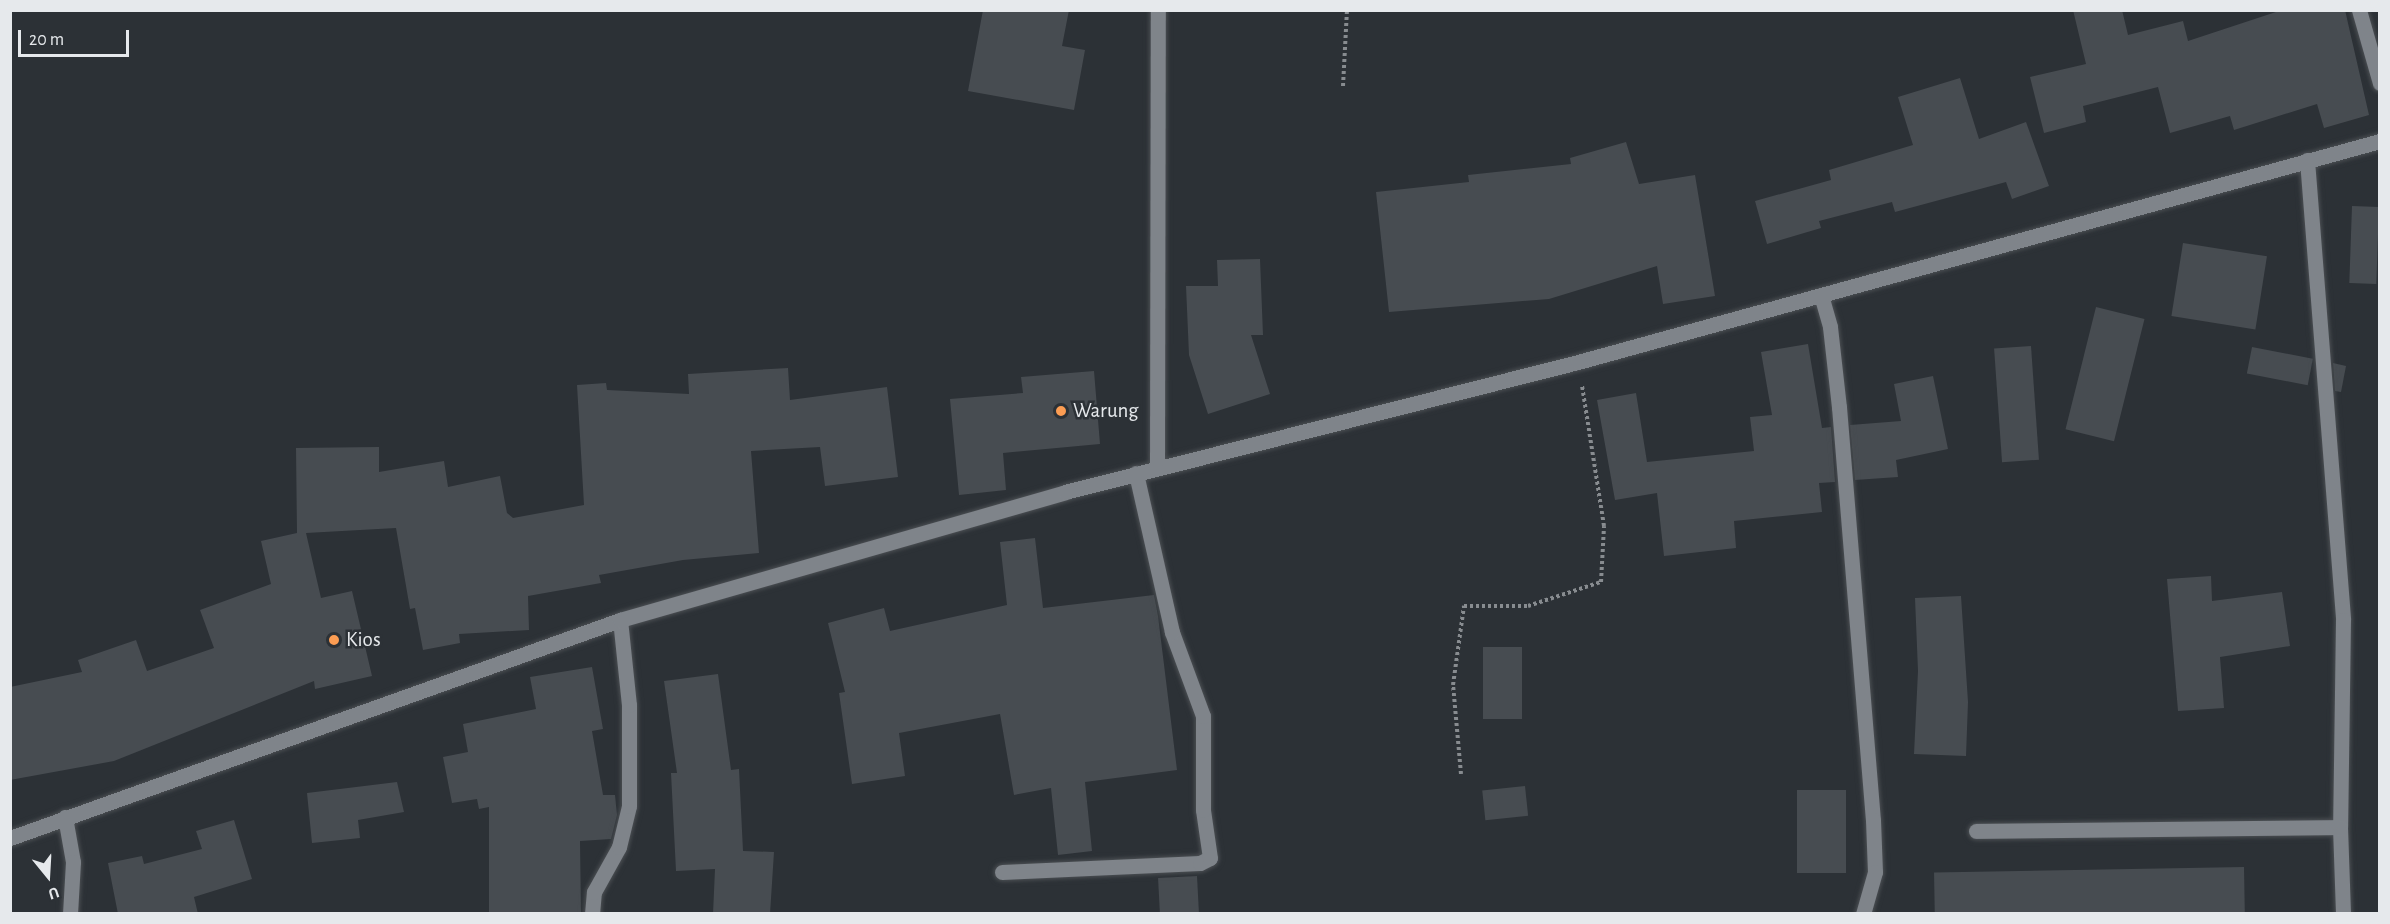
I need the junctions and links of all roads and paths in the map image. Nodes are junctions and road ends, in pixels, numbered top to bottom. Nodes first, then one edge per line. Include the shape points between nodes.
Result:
1 (1158, 10) edge
2 (1347, 10) edge
3 (2359, 10) edge
4 (2379, 83) edge
5 (1343, 86) dead end
6 (2379, 141) edge
7 (2307, 160) junction
8 (1823, 301) junction
9 (1578, 362) junction
10 (1157, 468) junction
11 (1136, 473) junction
12 (620, 620) junction
13 (1461, 774) dead end
14 (65, 817) junction
15 (2340, 827) junction
16 (1976, 831) dead end
17 (10, 838) edge
18 (1002, 872) dead end
19 (70, 914) edge
20 (592, 914) edge
21 (1863, 914) edge
22 (2343, 914) edge

1 - 10 street
2 - 5 path
3 - 4 street
6 - 7 street
7 - 8 street
7 - 15 street via 2343,620
8 - 9 street
8 - 21 street via 1830,327 1873,820 1875,872
9 - 10 street
9 - 13 path via 1604,526 1601,582 1528,606 1464,606 1453,685
10 - 11 street
11 - 12 street
11 - 18 street via 1173,632 1203,716 1203,810 1210,858 1200,863
12 - 14 street
12 - 20 street via 629,705 629,806 619,847 594,892
14 - 17 street
14 - 19 street via 73,862
15 - 16 street
15 - 22 street

